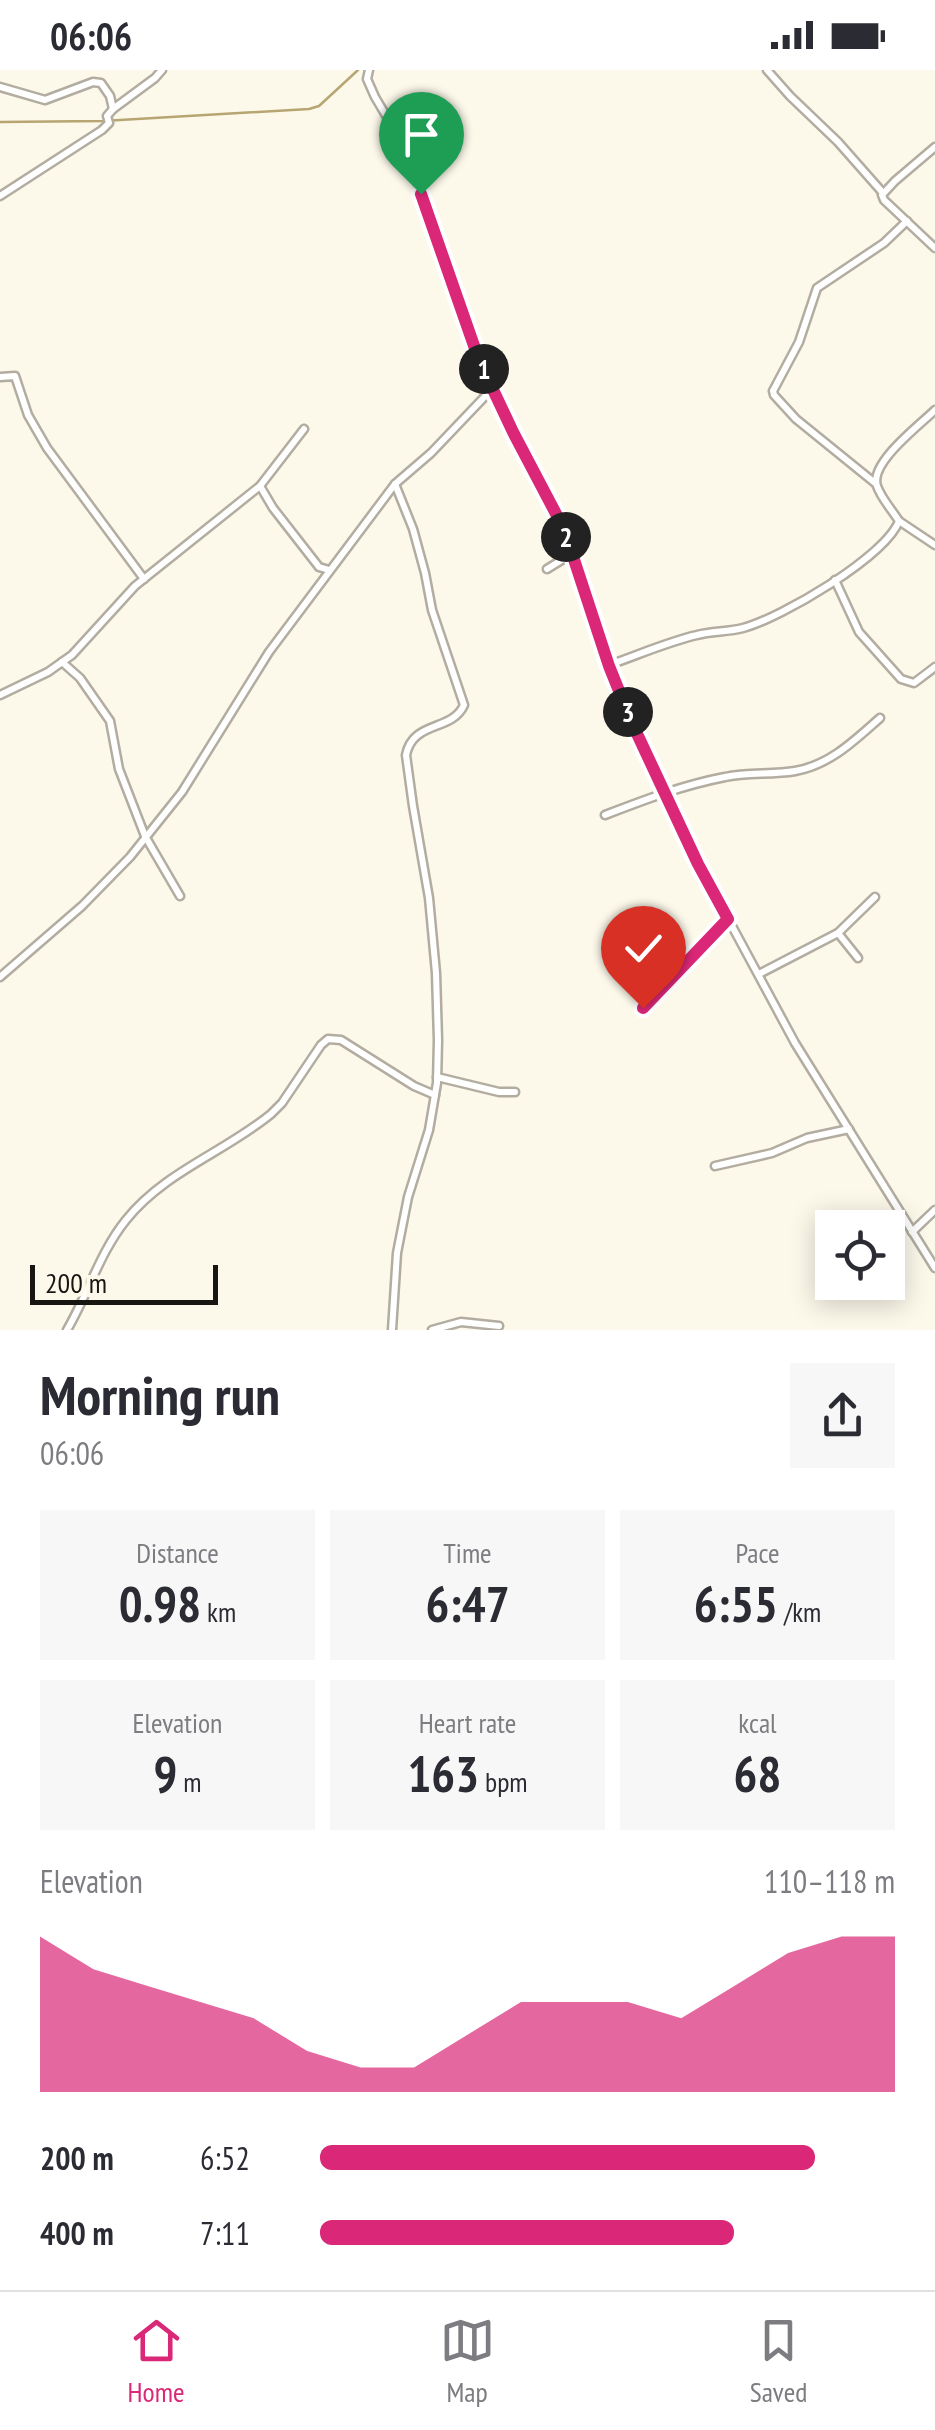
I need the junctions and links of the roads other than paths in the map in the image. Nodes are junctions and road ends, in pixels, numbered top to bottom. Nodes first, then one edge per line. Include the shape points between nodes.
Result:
1 (162, 70) edge
2 (369, 70) edge
3 (767, 70) edge
4 (0, 87) edge
5 (110, 116) junction
6 (935, 147) edge
7 (883, 193) junction
8 (0, 196) edge
9 (906, 221) junction
10 (935, 248) edge
11 (0, 377) edge
12 (493, 388) junction
13 (935, 410) edge
14 (304, 429) dead end
15 (876, 483) junction
16 (396, 484) junction
17 (260, 486) junction
18 (898, 521) junction
19 (935, 545) edge
20 (573, 553) junction
21 (330, 569) junction
22 (547, 569) dead end
23 (144, 578) junction
24 (834, 579) junction
25 (62, 662) junction
26 (609, 666) junction
27 (935, 667) edge
28 (0, 695) edge
29 (880, 718) dead end
30 (665, 793) junction
31 (605, 815) dead end
32 (145, 836) junction
33 (180, 896) dead end
34 (875, 897) dead end
35 (728, 919) junction
36 (838, 933) junction
37 (858, 958) dead end
38 (759, 974) junction
39 (0, 977) edge
40 (643, 1008) dead end
41 (437, 1077) junction
42 (516, 1092) dead end
43 (434, 1095) junction
44 (849, 1129) junction
45 (715, 1166) dead end
46 (935, 1210) edge
47 (912, 1232) junction
48 (935, 1268) edge
49 (499, 1326) dead end
50 (67, 1330) edge
51 (392, 1330) edge
52 (432, 1330) edge

1 - 5 street
2 - 12 street via 375,97 407,151
3 - 7 street
4 - 5 street via 45,100 102,84
5 - 8 street via 94,135
6 - 7 street
7 - 9 street
9 - 10 street
9 - 15 street via 818,286 774,391 796,419
11 - 23 street via 14,376 47,448
12 - 16 street
12 - 20 street
13 - 15 street via 885,459
14 - 17 street
15 - 18 street
16 - 21 street
16 - 41 street via 464,705 457,716 415,736 406,755 429,898
17 - 21 street via 318,566
17 - 23 street
18 - 19 street
18 - 24 street via 876,550
20 - 22 street
20 - 26 street
21 - 32 street via 182,792
23 - 25 street
24 - 26 street via 744,628 683,638
24 - 27 street via 859,632 901,679 914,683
25 - 28 street
25 - 32 street via 110,721 119,769
26 - 30 street
29 - 30 street via 839,754 808,768 727,776
30 - 31 street
30 - 35 street
32 - 33 street
32 - 39 street via 90,898
34 - 36 street
35 - 38 street
35 - 40 street
36 - 37 street
36 - 38 street
38 - 44 street
41 - 42 street
41 - 43 street
43 - 50 street via 341,1040 325,1041 271,1114 165,1183 129,1216
43 - 51 street via 397,1253
44 - 45 street
44 - 47 street
46 - 47 street
47 - 48 street
49 - 52 street via 460,1322

